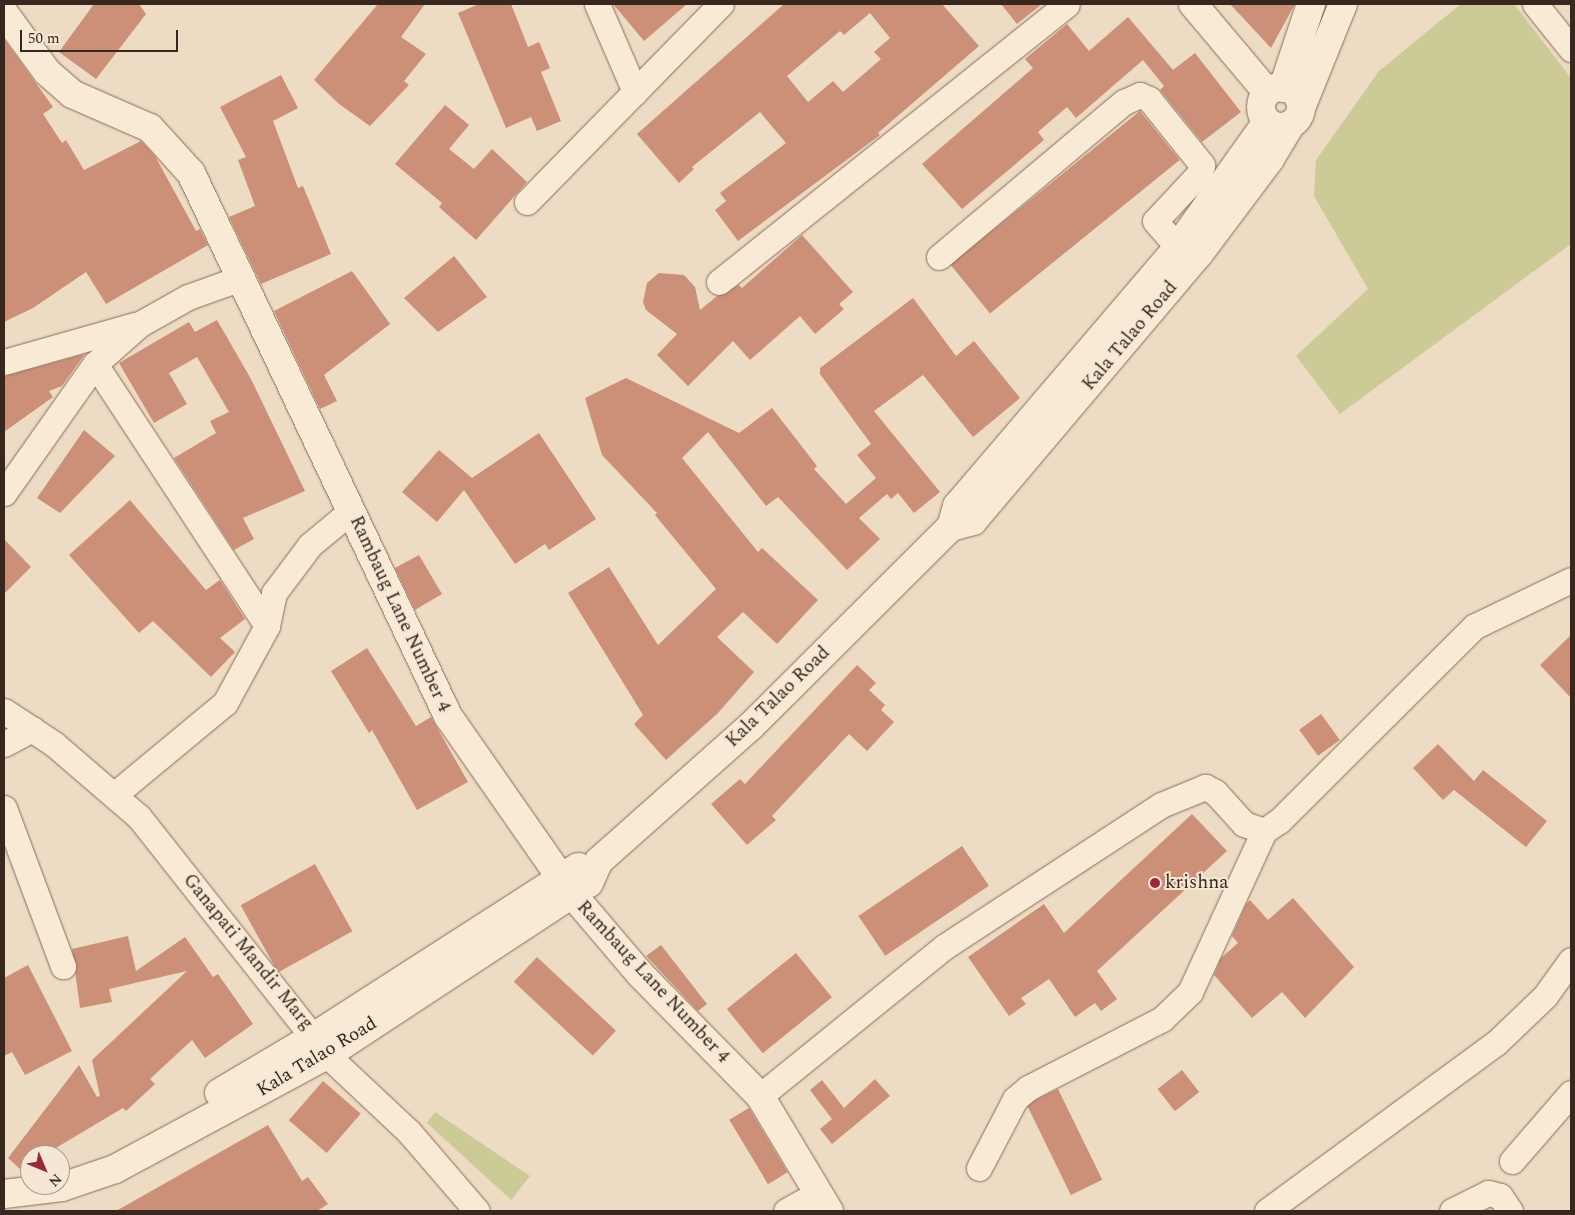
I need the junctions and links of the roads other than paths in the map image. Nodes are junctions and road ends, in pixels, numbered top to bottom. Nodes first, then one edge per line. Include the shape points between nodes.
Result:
1 (597, 4) edge
2 (721, 4) edge
3 (1067, 4) edge
4 (1194, 4) edge
5 (1343, 4) edge
6 (1535, 4) edge
7 (4, 13) edge
8 (1307, 15) edge
9 (1332, 38) junction
10 (1571, 49) edge
11 (1275, 90) junction
12 (635, 92) junction
13 (1286, 118) junction
14 (527, 202) dead end
15 (1184, 255) junction
16 (939, 257) dead end
17 (241, 278) junction
18 (719, 282) dead end
19 (140, 324) junction
20 (4, 362) edge
21 (95, 364) junction
22 (4, 493) edge
23 (351, 511) junction
24 (1571, 580) edge
25 (267, 626) junction
26 (4, 710) edge
27 (32, 729) junction
28 (4, 744) edge
29 (114, 795) junction
30 (4, 808) edge
31 (1264, 831) junction
32 (567, 885) junction
33 (1571, 960) edge
34 (63, 966) dead end
35 (321, 1046) junction
36 (1571, 1093) edge
37 (760, 1096) junction
38 (1512, 1161) dead end
39 (70, 1165) edge
40 (979, 1168) dead end
41 (20, 1173) edge
42 (4, 1175) edge
43 (4, 1194) edge
44 (823, 1202) edge
45 (476, 1211) edge
46 (786, 1211) edge
47 (1268, 1211) edge
48 (1452, 1211) edge
49 (1510, 1211) edge

1 - 12 street
2 - 12 street
3 - 18 street
4 - 11 street
5 - 9 street, Kala Talao Road
6 - 10 street
7 - 17 street, Rambaug Lane Number 4 via 47,72 72,94 150,128 177,153 191,173
8 - 9 street
8 - 11 street
9 - 13 street, Kala Talao Road
11 - 13 street via 1297,95
11 - 13 street via 1261,104
12 - 14 street
13 - 15 street, Kala Talao Road via 1270,159
15 - 16 street via 1155,221 1199,174 1202,165 1150,99 1140,95 1124,102
15 - 32 street, Kala Talao Road via 973,521 951,527 750,727
17 - 19 street via 188,296
17 - 23 street, Rambaug Lane Number 4
19 - 20 street
19 - 21 street
21 - 22 street
21 - 25 street
23 - 25 street via 310,545 274,593
23 - 32 street, Rambaug Lane Number 4 via 448,716
24 - 31 street via 1475,626 1279,821
25 - 29 street via 225,703
26 - 27 street, Ganapati Mandir Marg
27 - 28 street
27 - 29 street, Ganapati Mandir Marg
29 - 35 street, Ganapati Mandir Marg via 139,817
30 - 34 street
31 - 37 street via 1244,824 1215,792 1205,787 1162,805 944,947
31 - 40 street via 1190,992 1162,1019 1028,1088 1015,1099
32 - 35 street, Kala Talao Road
32 - 37 street, Rambaug Lane Number 4 via 641,975
33 - 47 street via 1545,996 1496,1042
35 - 39 street, Kala Talao Road via 124,1149
35 - 43 street, Kala Talao Road via 115,1169 62,1187
35 - 45 street, Ganapati Mandir Marg via 409,1132
36 - 38 street
37 - 44 street, Rambaug Lane Number 4
41 - 42 street
44 - 46 street
48 - 49 street via 1488,1193 1500,1196

